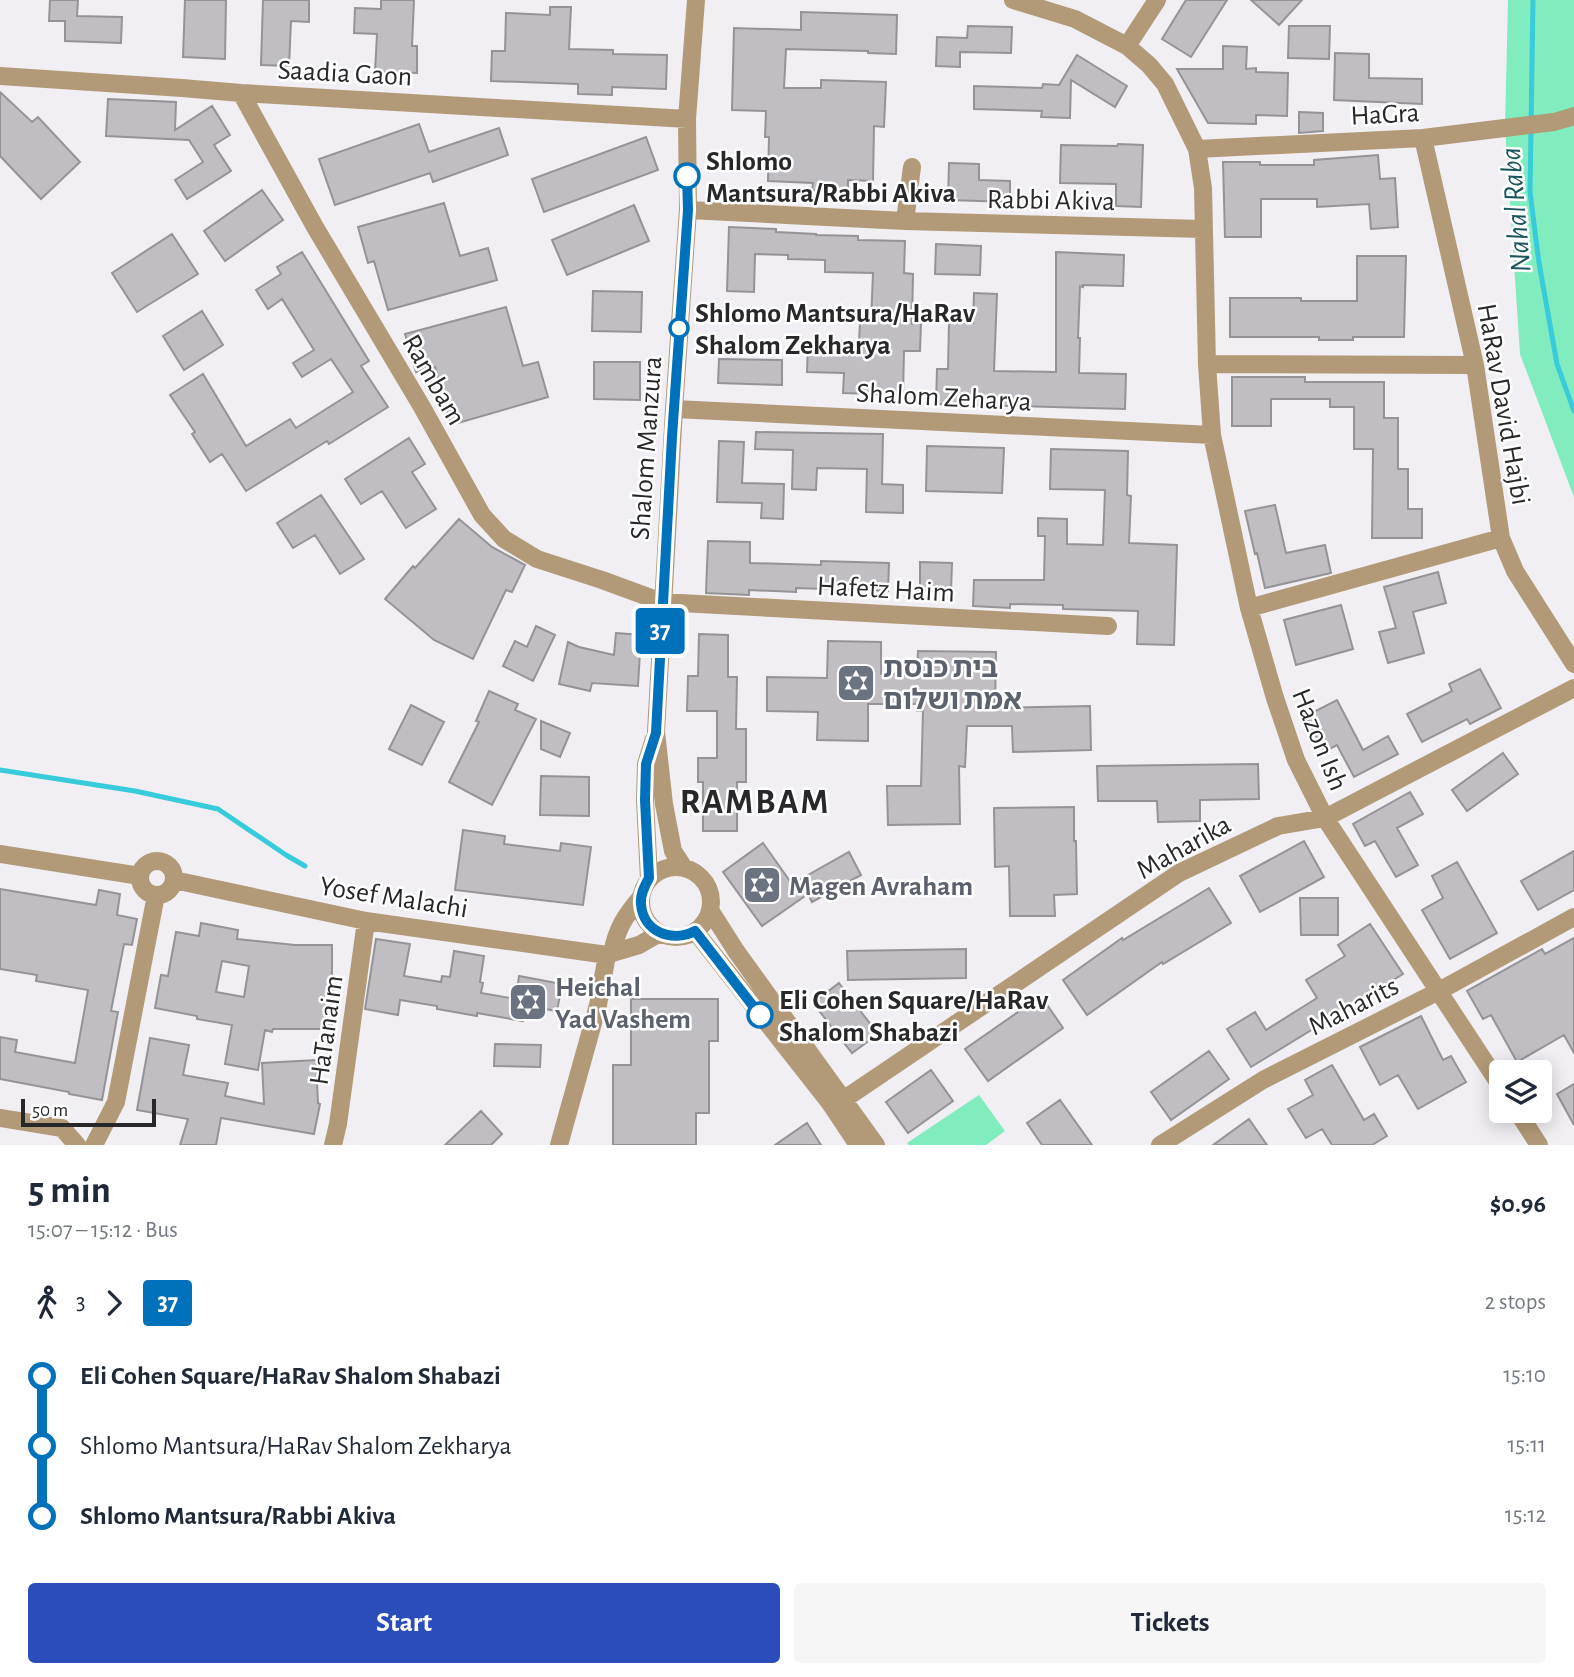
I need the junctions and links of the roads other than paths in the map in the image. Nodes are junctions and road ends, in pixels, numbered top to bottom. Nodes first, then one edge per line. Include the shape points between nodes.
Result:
1 (696, 0) edge
2 (1013, 0) edge
3 (1157, 0) edge
4 (1127, 46) junction
5 (0, 76) edge
6 (241, 93) junction
7 (1574, 116) edge
8 (687, 119) junction
9 (1423, 138) junction
10 (1197, 149) junction
11 (912, 167) dead end
12 (688, 210) junction
13 (905, 221) junction
14 (1203, 229) junction
15 (1206, 364) junction
16 (1475, 365) junction
17 (674, 409) junction
18 (1212, 435) junction
19 (1501, 538) junction
20 (662, 602) junction
21 (1249, 608) junction
22 (1108, 626) dead end
23 (1574, 664) edge
24 (1574, 688) edge
25 (656, 733) junction
26 (1325, 818) junction
27 (0, 854) edge
28 (684, 868) junction
29 (140, 876) junction
30 (649, 878) junction
31 (174, 880) junction
32 (156, 895) junction
33 (641, 897) junction
34 (710, 911) junction
35 (1574, 917) edge
36 (366, 921) junction
37 (695, 931) junction
38 (660, 933) junction
39 (610, 954) junction
40 (1439, 991) junction
41 (1489, 1068) edge
42 (844, 1100) junction
43 (0, 1118) edge
44 (1525, 1123) edge
45 (77, 1145) edge
46 (94, 1145) edge
47 (333, 1145) edge
48 (559, 1145) edge
49 (858, 1145) edge
50 (876, 1145) edge
51 (1160, 1145) edge
52 (1539, 1145) edge

1 - 8 street, Shalom Manzura
2 - 4 street, Hazon Ish via 1074,19
3 - 4 street
4 - 10 street, Hazon Ish via 1165,84
5 - 6 street, Saadia Gaon
6 - 8 street, Saadia Gaon
6 - 20 street, Rambam via 482,515 503,539 537,559
7 - 9 street, HaGra
8 - 12 street, Shalom Manzura
9 - 10 street, HaGra
9 - 16 street, HaRav David Hajbi
10 - 14 street, Hazon Ish
11 - 13 street
12 - 13 street, Rabbi Akiva
12 - 17 street, Shalom Manzura
13 - 14 street, Rabbi Akiva
14 - 15 street, Hazon Ish
15 - 16 street
15 - 18 street, Hazon Ish
16 - 19 street, HaRav David Hajbi
17 - 18 street, Shalom Zeharya
17 - 20 street, Shalom Manzura
18 - 21 street, Hazon Ish
19 - 21 street
19 - 23 street, HaRav David Hajbi via 1515,572
20 - 22 street, Hafetz Haim
20 - 25 street, Shalom Manzura
21 - 26 street, Hazon Ish via 1296,760
24 - 26 street, Maharika
25 - 28 street, Shalom Manzura via 673,851
25 - 30 street, Shalom Manzura via 646,764
26 - 40 street, Hazon Ish
26 - 42 street, Maharika via 1278,826 1179,873
27 - 29 street
28 - 30 street via 671,867
28 - 34 street via 704,881
29 - 31 street via 146,864 158,861 171,868
29 - 32 street via 142,887
30 - 33 street
31 - 32 street via 167,891
31 - 36 street, Yosef Malachi
32 - 46 street via 116,1102
33 - 38 street via 643,915
33 - 39 street via 626,914
34 - 37 street
34 - 42 street
35 - 40 street, Maharits
36 - 39 street, Yosef Malachi
36 - 47 street, HaTanaim
37 - 38 street via 680,936
37 - 49 street
38 - 39 street
39 - 48 street
40 - 41 street, Hazon Ish
40 - 51 street, Maharits via 1263,1080
42 - 50 street
43 - 45 street via 62,1128
44 - 52 street

